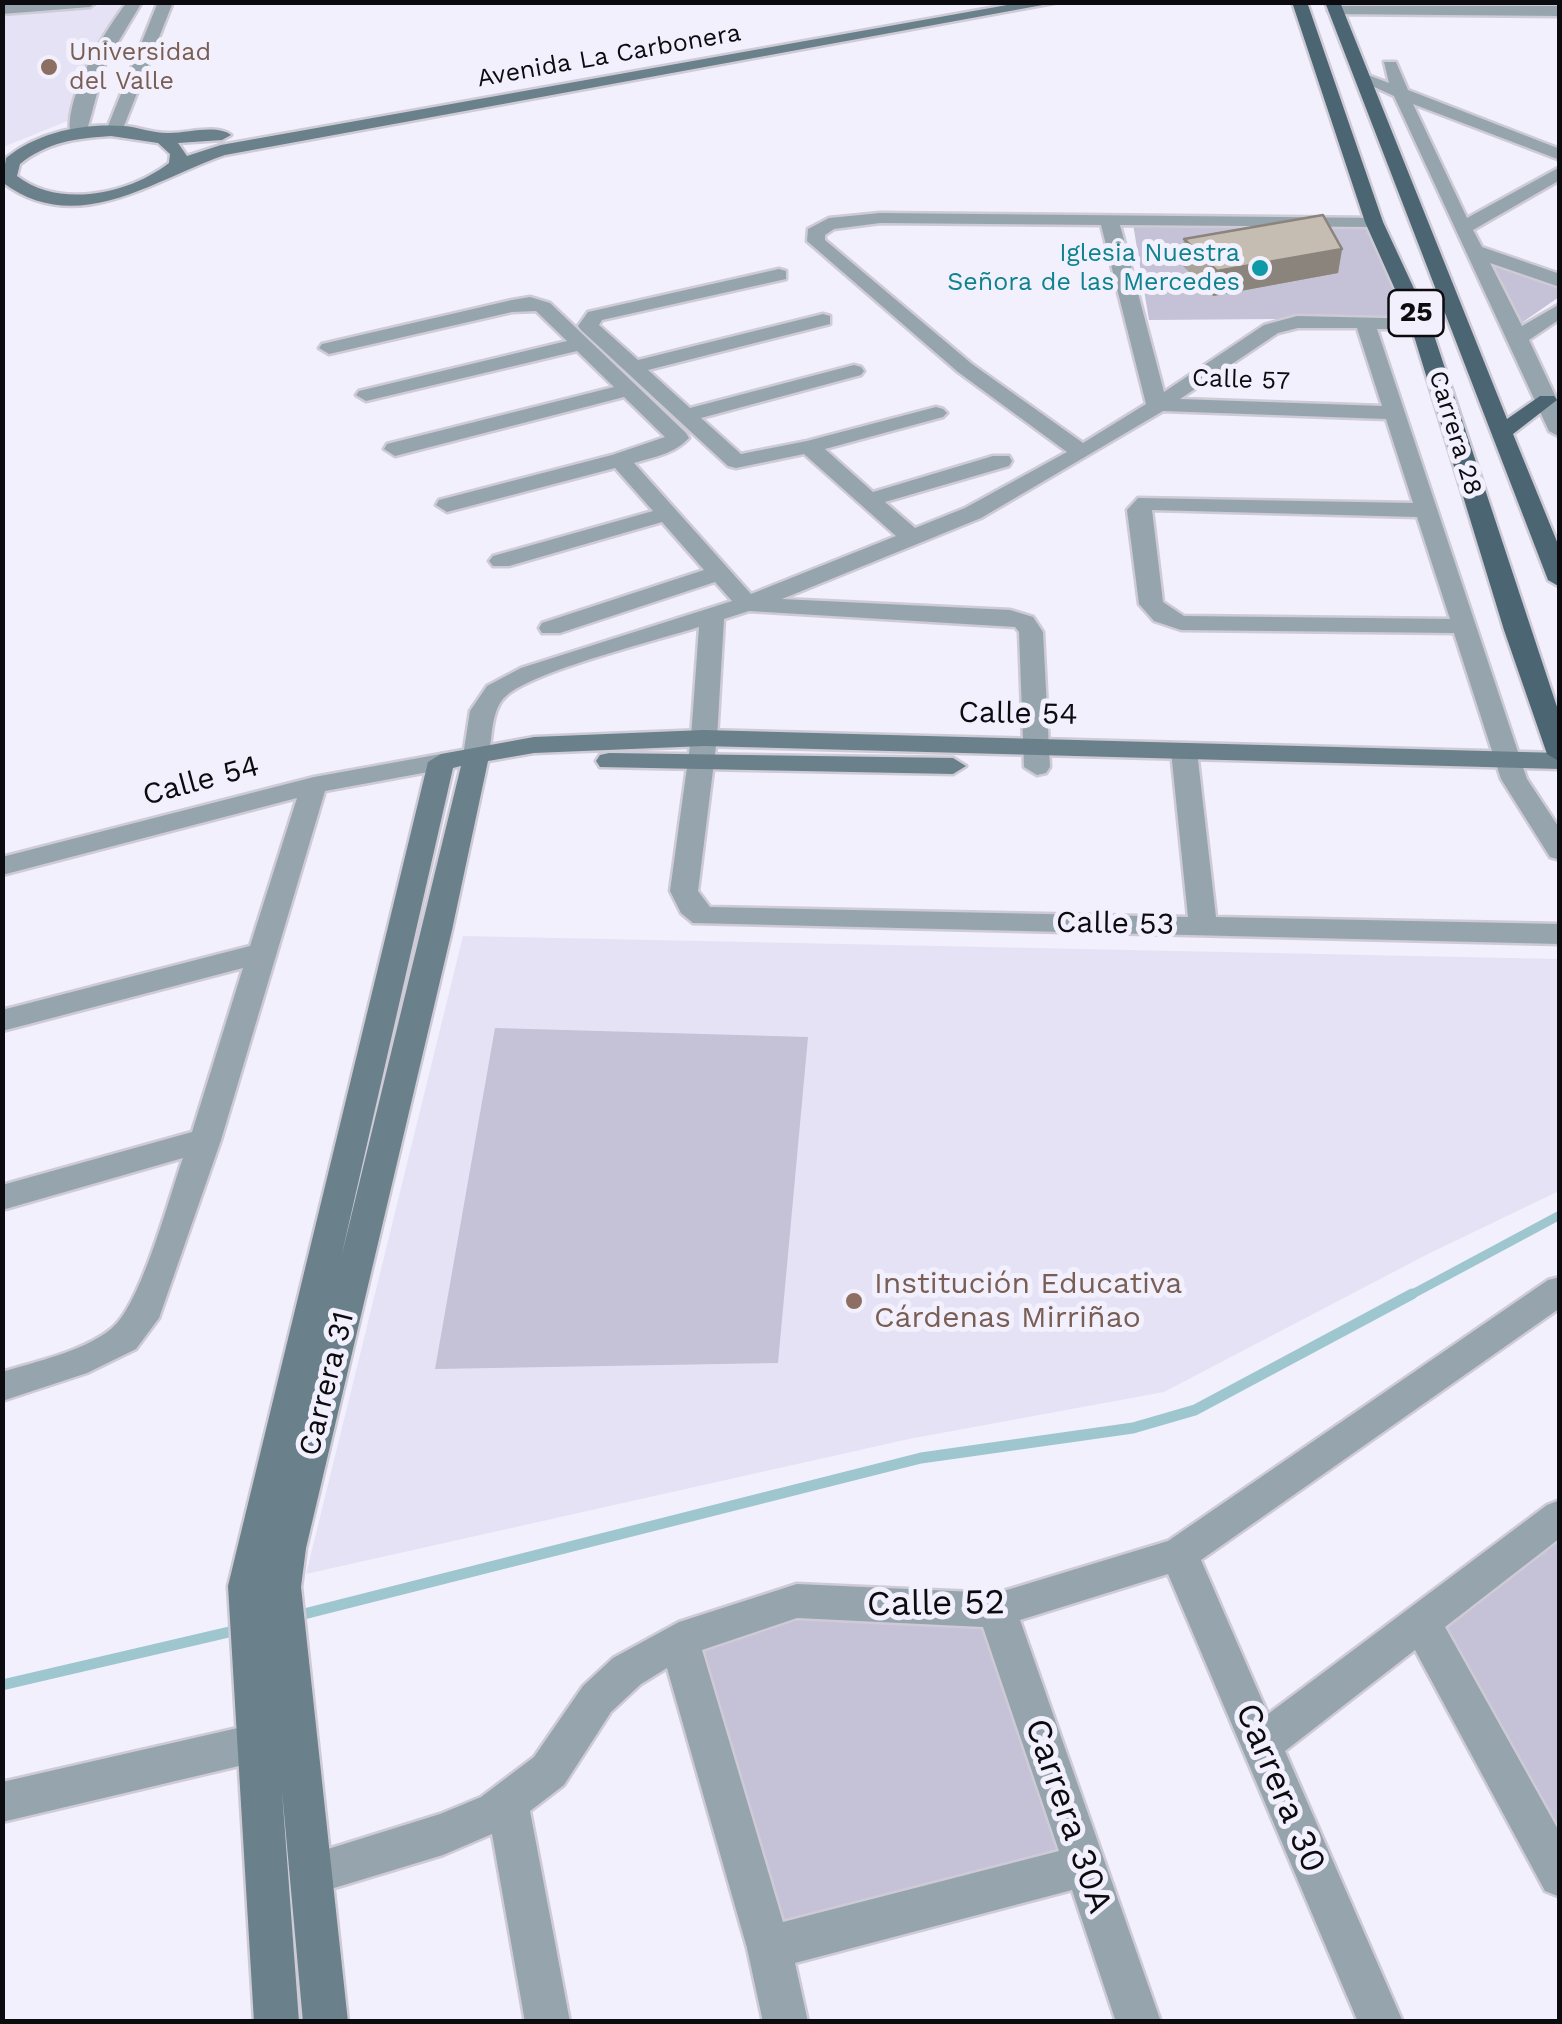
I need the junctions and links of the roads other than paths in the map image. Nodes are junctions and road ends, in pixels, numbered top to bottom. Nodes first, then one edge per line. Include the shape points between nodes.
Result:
1 (90, 2) edge
2 (134, 2) edge
3 (166, 2) edge
4 (979, 2) edge
5 (1052, 2) edge
6 (1295, 6) edge
7 (2, 10) edge
8 (1560, 11) edge
9 (1336, 12) edge
10 (1390, 65) dead end
11 (1365, 79) junction
12 (1404, 100) junction
13 (114, 131) junction
14 (76, 134) junction
15 (164, 140) junction
16 (1560, 154) edge
17 (7, 164) edge
18 (177, 165) junction
19 (1560, 170) edge
20 (2, 191) edge
21 (25, 191) junction
22 (1109, 220) junction
23 (1374, 222) junction
24 (1462, 229) junction
25 (1472, 250) junction
26 (780, 275) dead end
27 (1560, 282) edge
28 (1560, 310) edge
29 (823, 320) dead end
30 (1364, 322) junction
31 (1420, 323) junction
32 (1518, 336) junction
33 (581, 344) junction
34 (329, 348) dead end
35 (636, 367) junction
36 (854, 371) dead end
37 (627, 390) junction
38 (366, 395) dead end
39 (1553, 402) edge
40 (1158, 405) junction
41 (936, 413) dead end
42 (1394, 413) junction
43 (687, 415) junction
44 (1560, 431) edge
45 (1502, 432) junction
46 (809, 447) junction
47 (395, 449) dead end
48 (1080, 452) junction
49 (620, 460) junction
50 (1002, 461) dead end
51 (872, 499) junction
52 (447, 505) dead end
53 (1424, 510) junction
54 (666, 514) junction
55 (913, 539) junction
56 (501, 561) dead end
57 (719, 574) junction
58 (1560, 580) edge
59 (747, 604) junction
60 (712, 616) junction
61 (1466, 626) junction
62 (551, 628) dead end
63 (702, 750) junction
64 (476, 756) junction
65 (1036, 757) junction
66 (1560, 757) edge
67 (1185, 760) junction
68 (441, 762) junction
69 (1511, 769) junction
70 (1560, 780) edge
71 (314, 785) junction
72 (1560, 851) edge
73 (2, 866) edge
74 (1203, 925) junction
75 (1560, 934) edge
76 (262, 953) junction
77 (2, 1021) edge
78 (205, 1140) junction
79 (2, 1198) edge
80 (1560, 1290) edge
81 (2, 1387) edge
82 (1560, 1516) edge
83 (1179, 1554) junction
84 (265, 1596) junction
85 (997, 1610) junction
86 (1421, 1622) junction
87 (678, 1640) junction
88 (272, 1666) junction
89 (297, 1734) junction
90 (256, 1743) junction
91 (1261, 1744) junction
92 (2, 1802) edge
93 (507, 1802) junction
94 (1085, 1865) junction
95 (311, 1874) junction
96 (1560, 1876) edge
97 (769, 1948) junction
98 (277, 2022) edge
99 (326, 2022) edge
100 (548, 2022) edge
101 (786, 2022) edge
102 (1139, 2022) edge
103 (1380, 2022) edge

1 - 7 street
2 - 14 street via 86,91
3 - 13 street
4 - 15 street, Avenida La Carbonera via 231,134
5 - 18 street, Avenida La Carbonera via 221,150
6 - 23 main road, Carrera 28 / 25
8 - 9 street
9 - 11 main road, Carrera 28 / 25
10 - 12 street
11 - 12 street
11 - 45 main road, Carrera 28 / 25
12 - 16 street
12 - 19 street
12 - 24 street
13 - 14 street, Avenida La Carbonera
13 - 15 street, Avenida La Carbonera
14 - 17 street, Avenida La Carbonera via 30,148
15 - 18 street via 179,154
17 - 21 street via 8,178
18 - 21 street, Avenida La Carbonera via 154,182 112,195 64,198
19 - 24 street
20 - 21 street
22 - 23 street
22 - 40 street, Calle 57
22 - 48 street via 867,218 829,224 815,234 829,254 965,368
23 - 31 main road, Carrera 28 / 25
24 - 25 street
25 - 27 street
25 - 32 street
26 - 35 street via 596,316 588,326
28 - 32 street
29 - 35 street
30 - 31 street
30 - 40 street via 1282,324
30 - 42 street, Carrera 28
31 - 66 main road, Carrera 28 / 25
32 - 39 street
33 - 34 street via 543,306 530,303
33 - 37 street
33 - 38 street
35 - 43 street
36 - 43 street
37 - 47 street
37 - 49 street via 678,438
39 - 44 street
39 - 45 main road
40 - 42 street, Calle 57
40 - 48 street
41 - 46 street
42 - 53 street, Carrera 28
43 - 46 street via 736,461
45 - 58 main road, Carrera 28 / 25
46 - 51 street
48 - 55 street
49 - 52 street
49 - 54 street
50 - 51 street
51 - 55 street
53 - 61 street, Carrera 28
53 - 61 street via 1146,503 1138,510 1152,604 1181,622
54 - 56 street
54 - 57 street
55 - 59 street
57 - 59 street
57 - 62 street
59 - 60 street
59 - 65 street via 1024,622 1031,632
60 - 63 street
60 - 64 street via 496,691 483,712
61 - 69 street, Carrera 28
63 - 64 street, Calle 54 via 534,761
63 - 65 street, Calle 54
63 - 74 street, Calle 53 via 684,891 703,916
64 - 68 street, Calle 54
64 - 84 street, Carrera 31 via 287,1548
65 - 67 street, Calle 54
66 - 69 street, Calle 54
67 - 69 street, Calle 54
67 - 74 street
68 - 71 street, Calle 54
68 - 84 street, Carrera 31 via 247,1586
69 - 70 street, Calle 54
69 - 72 street, Carrera 28
71 - 73 street, Calle 54
71 - 76 street
74 - 75 street, Calle 53
76 - 77 street
76 - 78 street
78 - 79 street
78 - 81 street via 147,1308 124,1339
80 - 83 street, Calle 52
82 - 86 street
83 - 85 street, Calle 52
83 - 91 street, Carrera 30
84 - 88 street, Carrera 31
85 - 87 street, Calle 52 via 797,1601
85 - 94 street, Carrera 30A
86 - 91 street
86 - 96 street
87 - 93 street, Calle 52 via 597,1699 549,1770
87 - 97 street
88 - 89 street, Carrera 31
88 - 90 street, Carrera 31
89 - 90 street
89 - 95 street, Carrera 31
90 - 92 street
90 - 98 street, Carrera 31
91 - 103 street, Carrera 30
93 - 95 street, Calle 52 via 444,1834
93 - 100 street
94 - 97 street
94 - 102 street, Carrera 30A
95 - 99 street, Carrera 31
97 - 101 street

